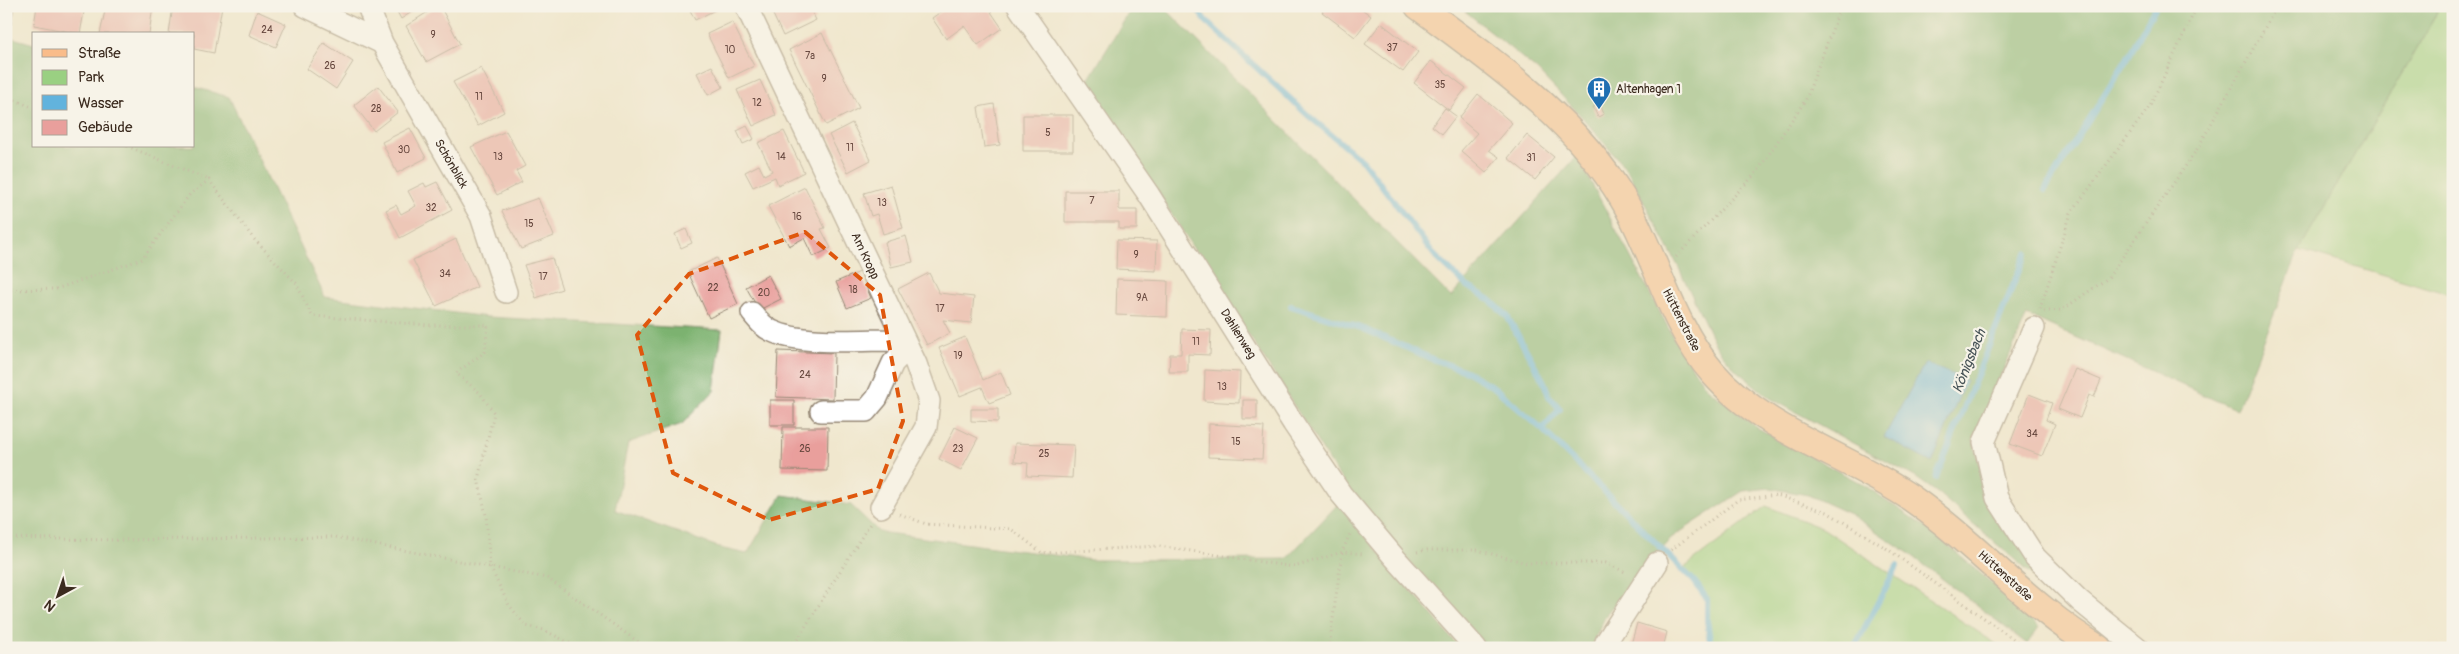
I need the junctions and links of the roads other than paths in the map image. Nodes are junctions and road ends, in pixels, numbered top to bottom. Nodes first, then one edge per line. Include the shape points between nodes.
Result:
1 (305, 6) edge
2 (368, 6) edge
3 (746, 6) edge
4 (1018, 6) edge
5 (1418, 6) edge
6 (382, 43) junction
7 (506, 292) dead end
8 (752, 313) dead end
9 (2034, 328) dead end
10 (906, 344) junction
11 (821, 411) dead end
12 (881, 507) road end
13 (1657, 563) road end
14 (1476, 648) edge
15 (1604, 648) edge
16 (2098, 648) edge
17 (2138, 648) edge

1 - 6 street
2 - 6 street, Schönblick
3 - 10 street, Am Kropp
4 - 14 street, Dahlienweg via 1149,195 1292,423 1362,520
5 - 16 main road, Hüttenstraße via 1526,90 1593,155 1628,209 1688,339 1725,386 1775,422 1910,498 1970,545 2028,598
6 - 7 street, Schönblick via 481,216
8 - 10 street via 761,324 782,335
9 - 17 street via 1984,442 1996,498 2034,557 2080,601
10 - 11 street via 877,398 866,411
10 - 12 street, Am Kropp via 929,401 926,427
13 - 15 street

